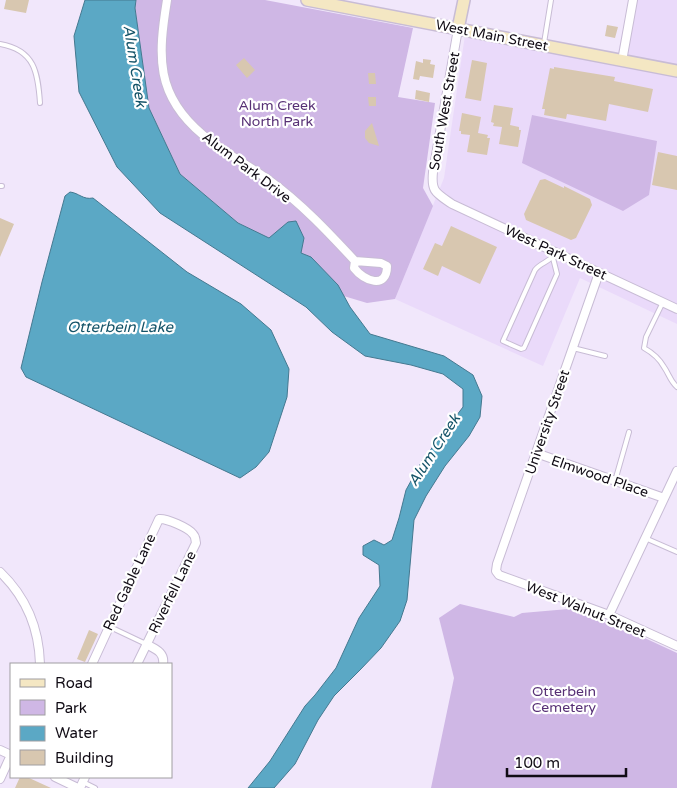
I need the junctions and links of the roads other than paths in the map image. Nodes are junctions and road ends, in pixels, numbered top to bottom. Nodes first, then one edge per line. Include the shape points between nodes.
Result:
1 (167, 0) edge
2 (307, 0) edge
3 (464, 0) edge
4 (551, 0) edge
5 (633, 0) edge
6 (328, 2) edge
7 (458, 28) junction
8 (0, 44) edge
9 (544, 45) junction
10 (622, 61) junction
11 (677, 71) edge
12 (40, 103) dead end
13 (436, 194) joint
14 (555, 255) junction
15 (356, 261) dead end
16 (599, 273) junction
17 (663, 302) junction
18 (677, 309) edge
19 (573, 348) junction
20 (605, 356) dead end
21 (677, 387) edge
22 (629, 432) dead end
23 (536, 453) junction
24 (677, 470) edge
25 (615, 481) junction
26 (664, 498) junction
27 (179, 526) joint
28 (645, 538) junction
29 (677, 552) edge
30 (496, 571) joint
31 (0, 572) edge
32 (609, 615) junction
33 (108, 626) junction
34 (146, 644) junction
35 (677, 646) edge
36 (40, 663) edge
37 (92, 663) edge
38 (137, 663) edge
39 (163, 663) edge
40 (10, 757) edge
41 (59, 778) edge
42 (0, 779) edge
43 (81, 784) edge
44 (95, 788) edge

1 - 15 street, Alum Park Drive via 162,32 162,67 166,87 179,110 203,135 271,181
2 - 6 main road, West Main Street
3 - 7 main road
4 - 9 lane
5 - 10 street
6 - 7 main road, West Main Street
7 - 9 main road, West Main Street
7 - 13 street, South West Street via 433,172
8 - 12 lane via 18,49 34,66
9 - 10 main road, West Main Street
10 - 11 main road, West Main Street
13 - 14 street, West Park Street
14 - 14 lane via 534,270 503,341 524,348 557,274
14 - 16 street, West Park Street
16 - 17 street, West Park Street
16 - 19 street, University Street
17 - 18 street, West Park Street
17 - 21 lane via 644,348 656,355
19 - 20 lane
19 - 23 street, University Street
22 - 25 lane
23 - 25 street, Elmwood Place
23 - 30 street, University Street
24 - 26 street
25 - 26 street, Elmwood Place
26 - 28 street
27 - 33 street, Red Gable Lane via 159,519
27 - 34 street, Riverfell Lane via 192,532 196,542
28 - 29 lane
28 - 32 street
30 - 32 street, West Walnut Street via 499,575
31 - 36 street via 25,602 35,625
32 - 35 street, West Walnut Street
33 - 34 lane
33 - 37 street, Red Gable Lane
34 - 38 street, Riverfell Lane
34 - 39 street via 162,653
40 - 42 street
41 - 43 street
43 - 44 lane

